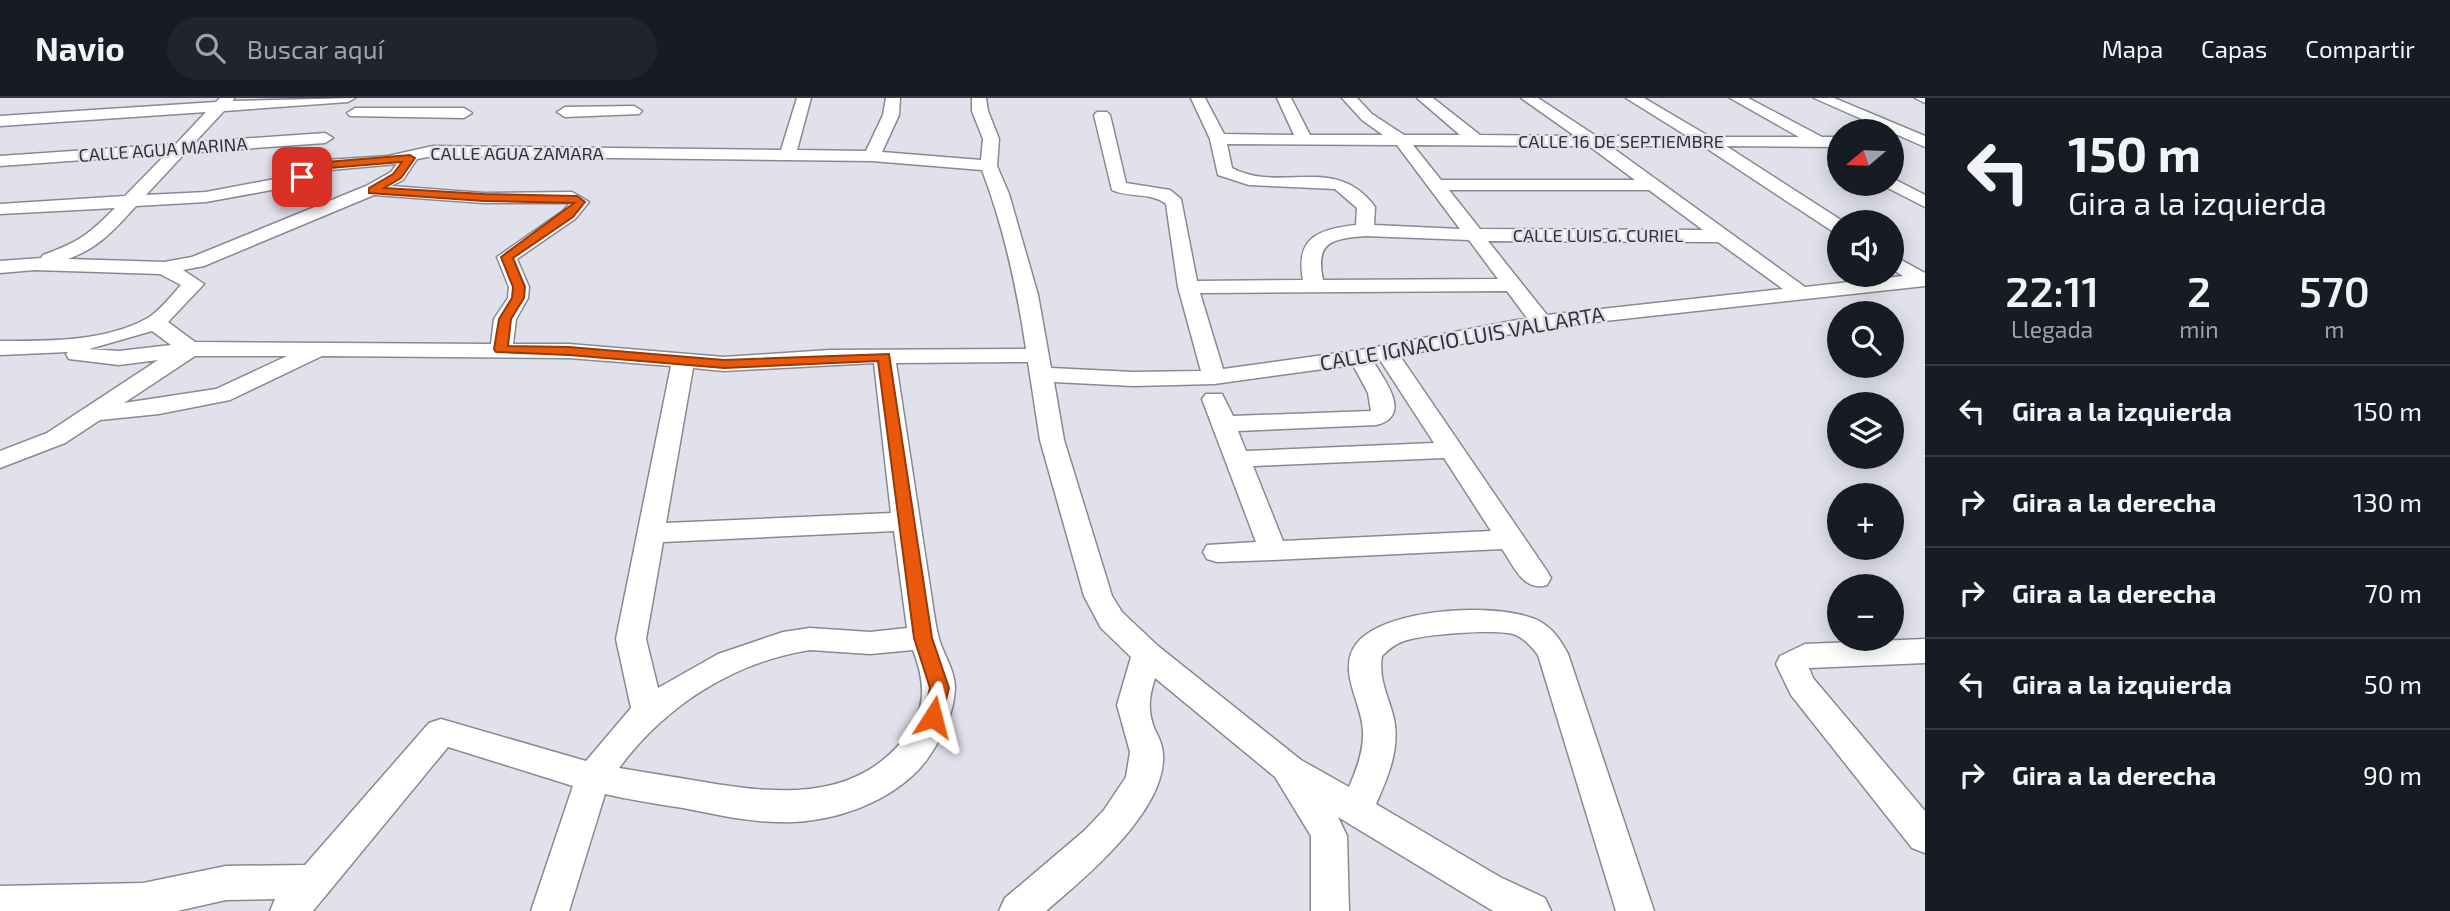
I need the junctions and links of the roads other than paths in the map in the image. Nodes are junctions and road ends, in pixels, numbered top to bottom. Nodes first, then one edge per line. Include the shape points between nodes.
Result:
1 (91, 98) edge
2 (348, 98) edge
3 (376, 98) edge
4 (475, 98) edge
5 (576, 98) edge
6 (804, 98) edge
7 (893, 98) edge
8 (979, 98) edge
9 (1198, 98) edge
10 (1284, 98) edge
11 (1349, 98) edge
12 (1424, 98) edge
13 (1528, 98) edge
14 (1633, 98) edge
15 (1737, 98) edge
16 (1821, 98) edge
17 (224, 102) edge
18 (634, 111) dead end
19 (355, 113) junction
20 (464, 113) junction
21 (1102, 115) dead end
22 (70, 116) junction
23 (0, 121) edge
24 (559, 122) junction
25 (325, 138) junction
26 (1304, 138) junction
27 (1218, 139) junction
28 (1402, 141) junction
29 (1593, 141) junction
30 (1478, 142) junction
31 (1708, 142) junction
32 (1820, 142) junction
33 (1827, 142) edge
34 (1904, 142) edge
35 (1925, 142) edge
36 (1827, 146) edge
37 (177, 150) junction
38 (441, 151) junction
39 (542, 153) junction
40 (788, 155) junction
41 (872, 156) junction
42 (410, 158) junction
43 (0, 161) edge
44 (326, 165) junction
45 (989, 166) junction
46 (397, 176) junction
47 (1436, 185) junction
48 (1653, 185) junction
49 (372, 190) junction
50 (1904, 190) edge
51 (132, 201) junction
52 (1925, 202) edge
53 (0, 209) edge
54 (1827, 219) edge
55 (1365, 230) junction
56 (1474, 235) junction
57 (1722, 236) junction
58 (226, 251) junction
59 (35, 264) junction
60 (0, 267) edge
61 (164, 268) junction
62 (1904, 268) edge
63 (0, 279) edge
64 (1923, 280) edge
65 (194, 284) junction
66 (1512, 285) junction
67 (1314, 286) junction
68 (1188, 287) junction
69 (1799, 292) junction
70 (1541, 322) junction
71 (155, 323) junction
72 (322, 348) junction
73 (1, 349) edge
74 (45, 349) junction
75 (190, 349) junction
76 (501, 349) junction
77 (1386, 352) junction
78 (884, 357) junction
79 (1360, 357) junction
80 (683, 360) junction
81 (1039, 364) junction
82 (1407, 383) junction
83 (1375, 384) junction
84 (1214, 388) junction
85 (96, 413) junction
86 (1224, 424) junction
87 (1451, 450) junction
88 (1238, 459) junction
89 (0, 460) edge
90 (907, 521) junction
91 (650, 533) junction
92 (1510, 539) junction
93 (1273, 551) junction
94 (1217, 552) dead end
95 (1537, 578) dead end
96 (923, 638) junction
97 (1925, 651) edge
98 (1147, 654) junction
99 (648, 712) junction
100 (1287, 767) junction
101 (593, 777) junction
102 (1357, 808) junction
103 (1925, 837) edge
104 (312, 882) junction
105 (0, 904) edge
106 (289, 911) edge
107 (550, 911) edge
108 (1018, 911) edge
109 (1330, 911) edge
110 (1532, 911) edge
111 (1635, 911) edge

1 - 22 street
2 - 17 street
3 - 19 street
4 - 20 street
5 - 24 street
6 - 40 street
7 - 41 street via 891,116
8 - 45 street via 991,139
9 - 27 street
10 - 26 street
11 - 28 street
12 - 30 street
13 - 29 street
14 - 31 street
15 - 32 street
16 - 35 street
17 - 22 street
17 - 37 street
18 - 24 street
19 - 20 street
19 - 25 street
20 - 38 street
21 - 68 street via 1118,186 1162,194 1175,204
22 - 23 street
24 - 39 street
25 - 37 street, CALLE AGUA MARINA
25 - 44 street
26 - 27 street, CALLE 16 DE SEPTIEMBRE
26 - 28 street, CALLE 16 DE SEPTIEMBRE
27 - 55 street via 1224,171 1232,176 1334,183 1353,193 1366,207
28 - 30 street, CALLE 16 DE SEPTIEMBRE
28 - 47 street
29 - 30 street, CALLE 16 DE SEPTIEMBRE
29 - 31 street, CALLE 16 DE SEPTIEMBRE
29 - 48 street
31 - 32 street, CALLE 16 DE SEPTIEMBRE
31 - 54 street
32 - 33 street, CALLE 16 DE SEPTIEMBRE
32 - 36 street
34 - 35 street
37 - 43 street, CALLE AGUA MARINA
37 - 51 street
38 - 39 street, CALLE AGUA ZAMARA
38 - 42 street, CALLE AGUA ZAMARA
38 - 46 street via 423,167
39 - 40 street, CALLE AGUA ZAMARA
40 - 41 street, CALLE AGUA ZAMARA
41 - 45 street
42 - 44 street, CALLE AGUA ZAMARA
42 - 46 street
44 - 51 street, CALLE AGUA ZAMARA via 302,177 217,195
45 - 81 street via 1028,295
46 - 49 street
47 - 48 street
47 - 56 street
48 - 57 street
49 - 58 street
49 - 76 street via 484,198 572,197 580,202 569,215 507,257 519,287 505,319
50 - 52 street
51 - 53 street, CALLE AGUA ZAMARA
51 - 59 street via 91,243
55 - 56 street, CALLE LUIS G. CURIEL
55 - 67 street, CALLE LUIS G. CURIEL via 1324,238 1315,245 1309,261
56 - 57 street, CALLE LUIS G. CURIEL
56 - 66 street
57 - 69 street
58 - 61 street
58 - 65 street
59 - 60 street
59 - 61 street
59 - 63 street
61 - 65 street
62 - 64 street
64 - 69 street, CALLE IGNACIO LUIS VALLARTA
65 - 71 street
66 - 67 street
66 - 70 street
67 - 68 street
68 - 84 street
69 - 70 street, CALLE IGNACIO LUIS VALLARTA
70 - 77 street, CALLE IGNACIO LUIS VALLARTA
71 - 74 street via 93,343
71 - 75 street
72 - 75 street, CALLE IGNACIO LUIS VALLARTA
72 - 76 street, CALLE IGNACIO LUIS VALLARTA
72 - 85 street via 222,395
73 - 74 street
74 - 75 street, CALLE IGNACIO LUIS VALLARTA via 119,358
75 - 85 street
76 - 80 street, CALLE IGNACIO LUIS VALLARTA
77 - 79 street, CALLE IGNACIO LUIS VALLARTA
77 - 82 street
78 - 80 street, CALLE IGNACIO LUIS VALLARTA via 724,364
78 - 81 street, CALLE IGNACIO LUIS VALLARTA
78 - 90 street
79 - 83 street
79 - 84 street, CALLE IGNACIO LUIS VALLARTA
80 - 91 street
81 - 84 street, CALLE IGNACIO LUIS VALLARTA
81 - 98 street via 1052,440 1098,596 1111,620
82 - 83 street
82 - 87 street
83 - 86 street via 1383,411 1376,418
84 - 86 street
85 - 89 street via 56,438
86 - 88 street
87 - 88 street
87 - 92 street
88 - 93 street
90 - 91 street
90 - 96 street
91 - 99 street via 631,639
92 - 93 street
92 - 95 street
93 - 94 street
96 - 99 street via 783,643 729,662
96 - 101 street via 940,688 920,746 892,774 851,795 790,807 737,803
97 - 103 street via 1805,656 1791,664 1802,686
98 - 100 street
98 - 108 street via 1133,710 1147,759 1140,784 1119,820
99 - 101 street
100 - 102 street
100 - 109 street via 1329,836
101 - 104 street via 441,732
101 - 107 street
102 - 110 street via 1487,889
102 - 111 street via 1376,762 1379,741 1379,722 1364,670 1369,648 1391,632 1423,625 1525,626 1545,641 1553,654
104 - 105 street via 226,883 143,901
104 - 106 street

